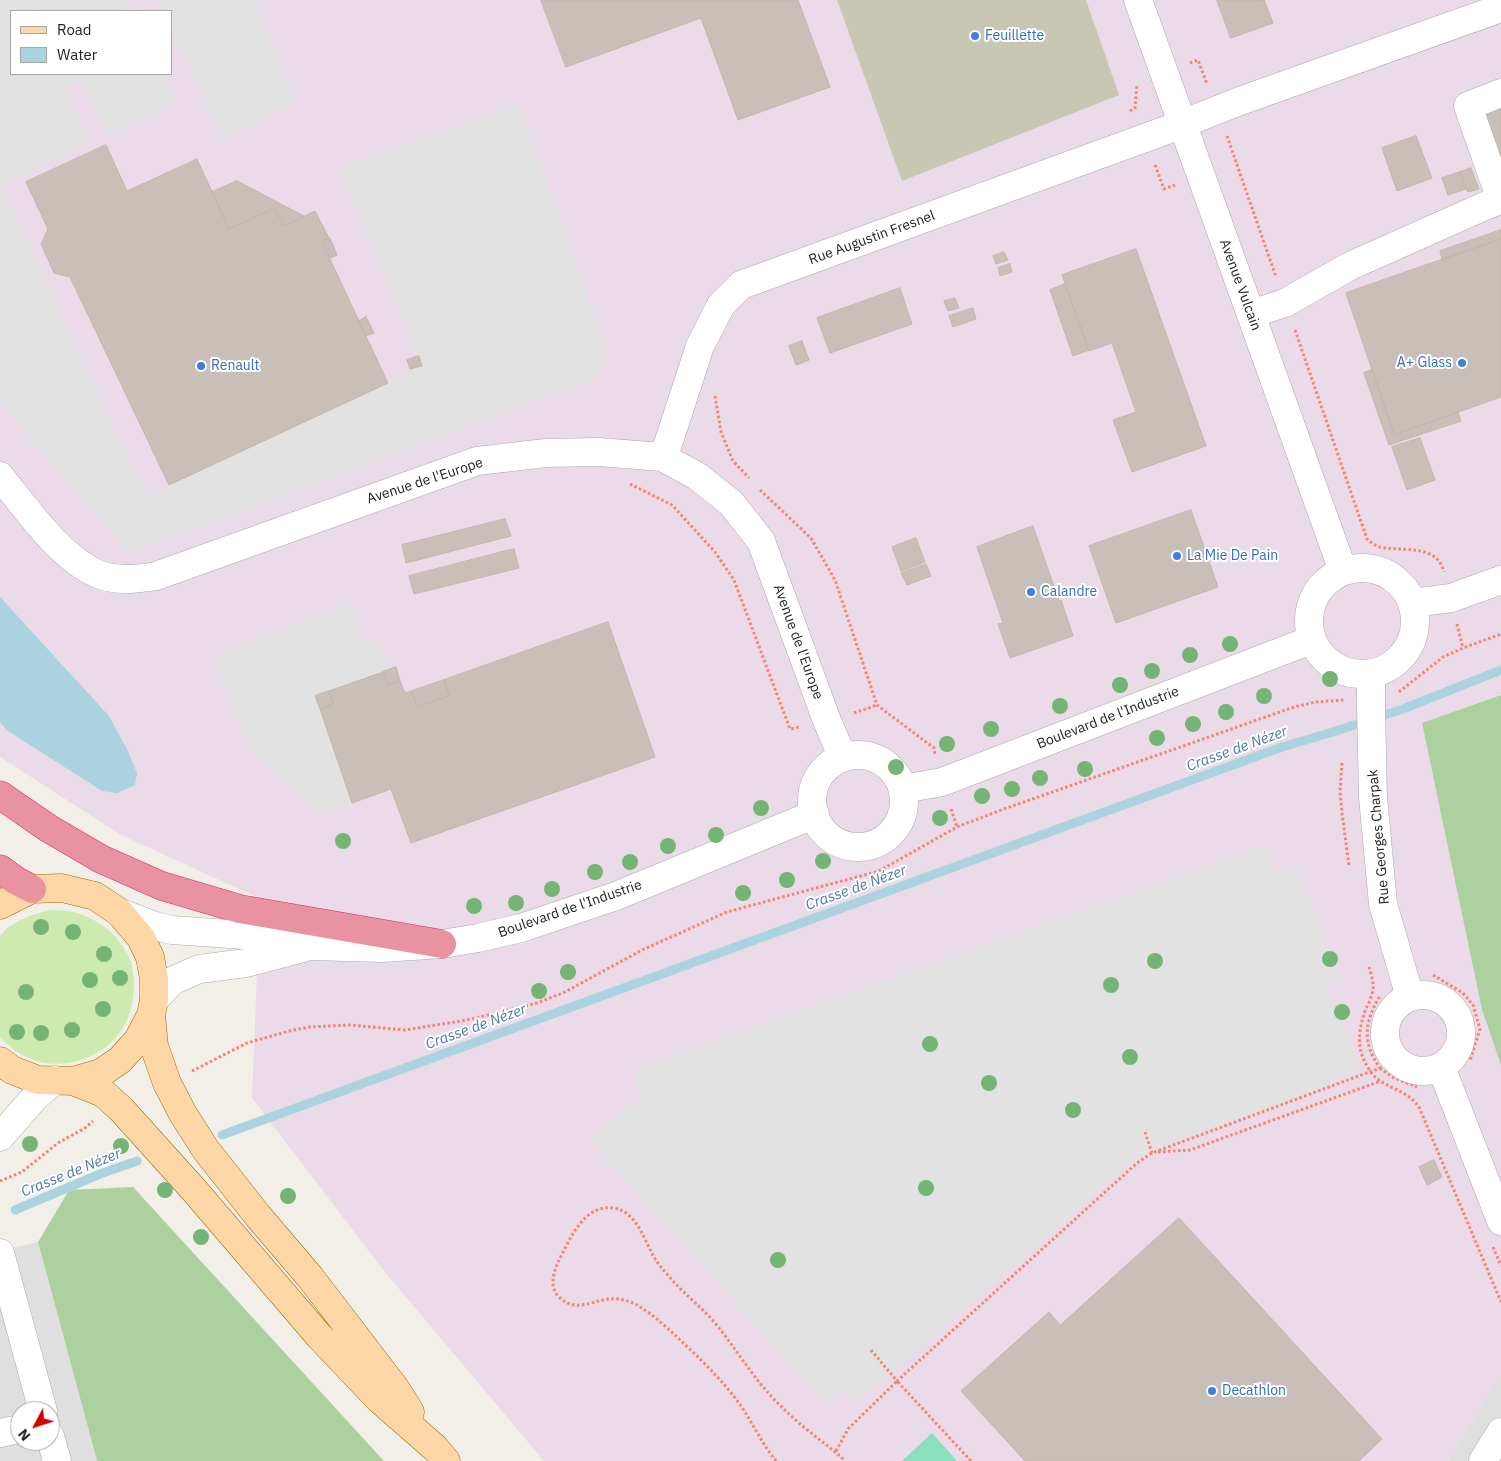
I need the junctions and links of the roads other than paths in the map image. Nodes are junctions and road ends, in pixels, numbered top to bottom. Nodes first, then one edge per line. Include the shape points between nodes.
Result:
1 (1138, 0) edge
2 (1501, 8) edge
3 (1501, 93) edge
4 (1182, 124) junction
5 (1501, 200) edge
6 (1251, 314) junction
7 (662, 457) junction
8 (0, 476) edge
9 (1344, 571) junction
10 (1501, 580) edge
11 (1412, 603) junction
12 (1311, 640) junction
13 (1371, 694) junction
14 (843, 758) junction
15 (903, 789) junction
16 (0, 795) edge
17 (814, 814) junction
18 (0, 869) edge
19 (32, 889) junction
20 (0, 905) edge
21 (119, 912) junction
22 (442, 944) junction
23 (312, 946) junction
24 (1410, 997) junction
25 (153, 1007) junction
26 (0, 1061) edge
27 (1441, 1067) junction
28 (64, 1081) junction
29 (0, 1137) edge
30 (1501, 1221) edge
31 (0, 1253) edge
32 (40, 1401) edge
33 (1501, 1432) edge
34 (440, 1455) edge
35 (1483, 1461) edge

1 - 4 street, Avenue Vulcain
2 - 4 street, Rue Augustin Fresnel
3 - 5 street via 1468,106
4 - 6 street, Avenue Vulcain
4 - 7 street, Rue Augustin Fresnel via 741,285 722,305 700,346
5 - 6 street via 1350,266 1285,303
6 - 9 street, Avenue Vulcain
7 - 8 street, Avenue de l'Europe via 599,452 546,453 477,462 156,576 131,580 99,575 75,561 44,530
7 - 14 street, Avenue de l'Europe via 697,476 731,503 761,541
9 - 11 street via 1360,568 1384,573 1404,588
9 - 12 street via 1329,579 1310,606
10 - 11 street via 1451,598
11 - 13 street via 1416,621 1412,640 1403,656 1389,668
12 - 13 street via 1329,664 1356,675
12 - 15 street, Boulevard de l'Industrie via 942,782
13 - 24 street, Rue Georges Charpak via 1373,797 1383,904
14 - 15 street via 873,757 886,764
14 - 17 street via 830,764 814,787
15 - 17 street via 900,820 891,833 864,846 848,845 833,839 821,828
16 - 22 highway via 101,859 162,886 240,909
17 - 22 street, Boulevard de l'Industrie via 616,896 521,928
18 - 19 highway
19 - 20 main road
19 - 21 main road via 62,888 95,896
21 - 23 street, Boulevard de l'Industrie via 172,930 244,935
21 - 25 main road via 141,938 150,957 154,978
22 - 23 street, Boulevard de l'Industrie via 382,948
23 - 25 street, Boulevard de l'Industrie via 246,963 199,969 172,981
24 - 27 street via 1436,997 1455,1012 1461,1036 1458,1049
24 - 27 street via 1393,1010 1385,1031 1386,1042 1398,1062 1408,1068 1419,1071
25 - 28 main road via 138,1040 120,1060 101,1073
25 - 34 main road via 154,1046 167,1082 206,1150 316,1285 395,1388
26 - 28 main road via 12,1070 38,1080
27 - 30 street
28 - 29 street via 36,1096
28 - 34 main road via 103,1093 121,1109 319,1336
31 - 32 street
33 - 35 street

